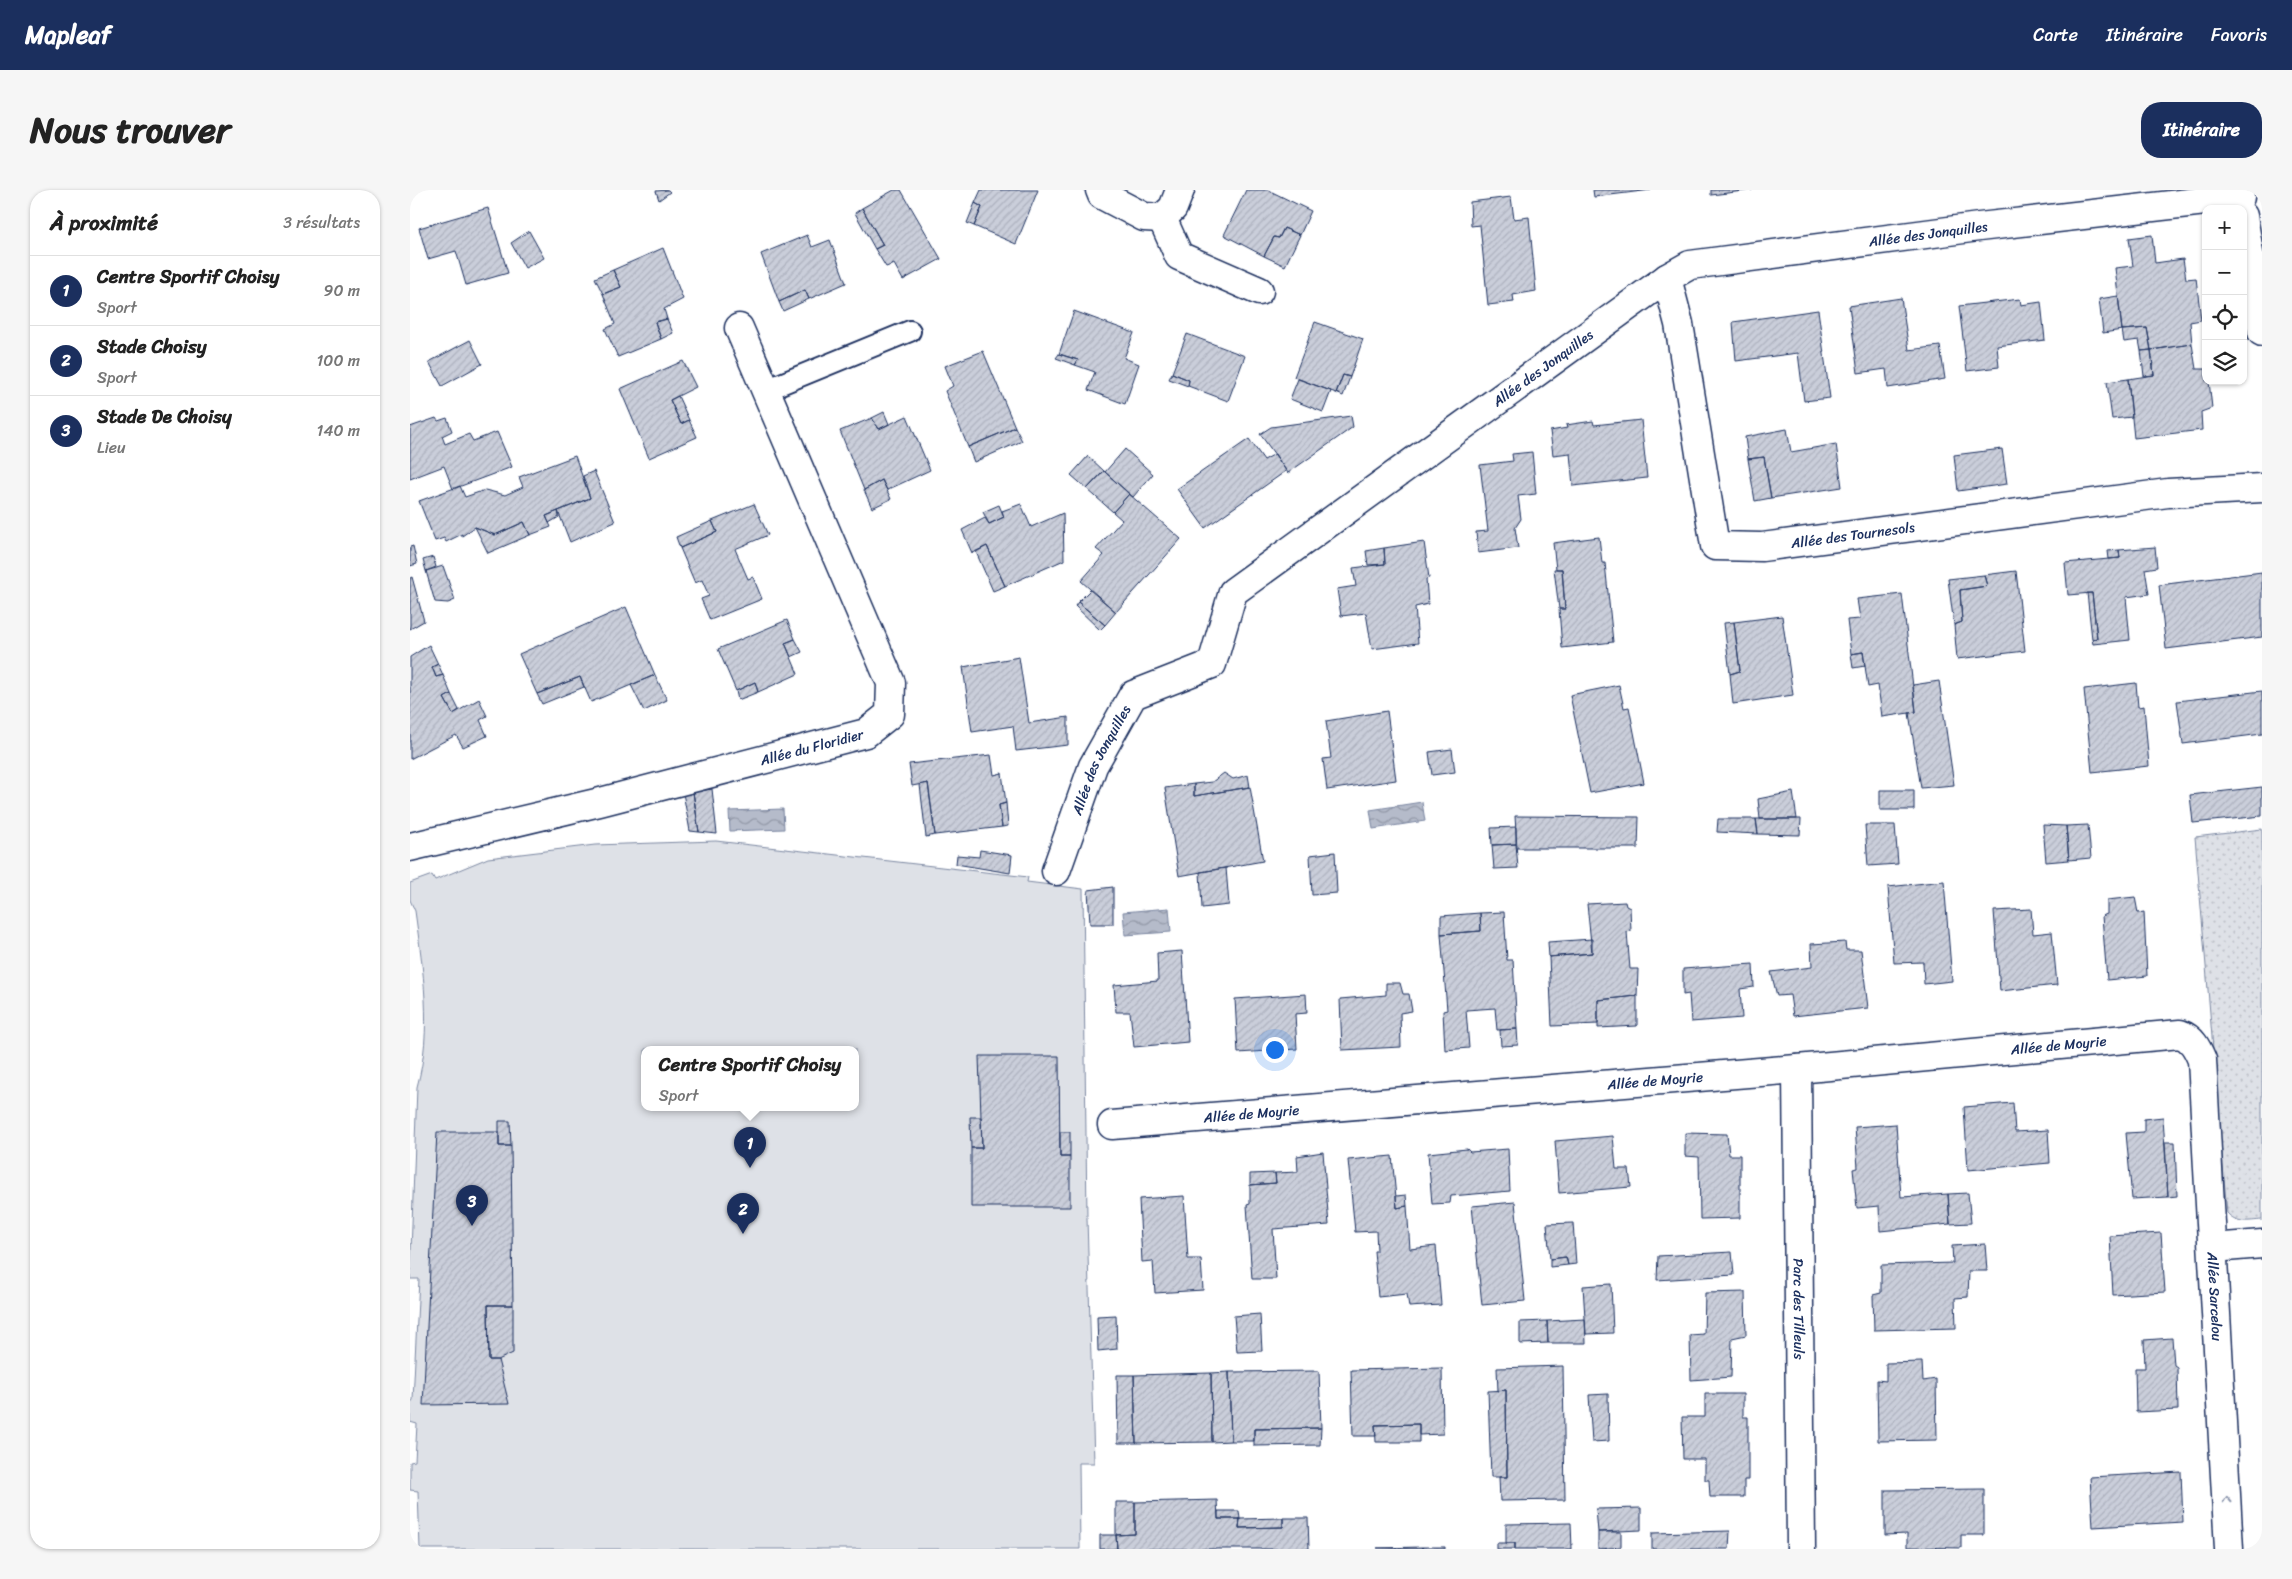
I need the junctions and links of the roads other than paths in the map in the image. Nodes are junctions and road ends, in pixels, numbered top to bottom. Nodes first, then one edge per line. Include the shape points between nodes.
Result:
1 (1100, 190) edge
2 (1180, 190) edge
3 (2241, 203) edge
4 (1162, 218) junction
5 (1667, 278) junction
6 (1260, 291) dead end
7 (738, 328) dead end
8 (910, 331) dead end
9 (2262, 332) edge
10 (766, 390) junction
11 (2262, 488) edge
12 (410, 847) edge
13 (1056, 871) dead end
14 (2195, 1044) joint
15 (1797, 1069) junction
16 (1112, 1125) dead end
17 (2262, 1244) edge
18 (2212, 1248) junction
19 (1801, 1549) edge
20 (2229, 1549) edge

1 - 4 street via 1102,195 1144,217
2 - 4 street via 1173,208
3 - 5 street, Allée des Jonquilles via 1979,227 1690,265
3 - 9 street
4 - 6 street via 1179,256
5 - 11 street, Allée des Tournesols via 1679,324 1715,546 1762,547 2168,493
5 - 13 street, Allée des Jonquilles via 1233,592 1212,664 1134,695 1094,766
7 - 10 street, Allée du Floridier
8 - 10 lane
10 - 12 street, Allée du Floridier via 891,683 890,714 866,733
14 - 15 street, Allée de Moyrie via 2180,1034
14 - 18 street, Allée Sarcelou via 2202,1060
15 - 16 street, Allée de Moyrie
15 - 19 street, Parc des Tilleuls
17 - 18 street
20 -> 18 street, Allée Sarcelou

